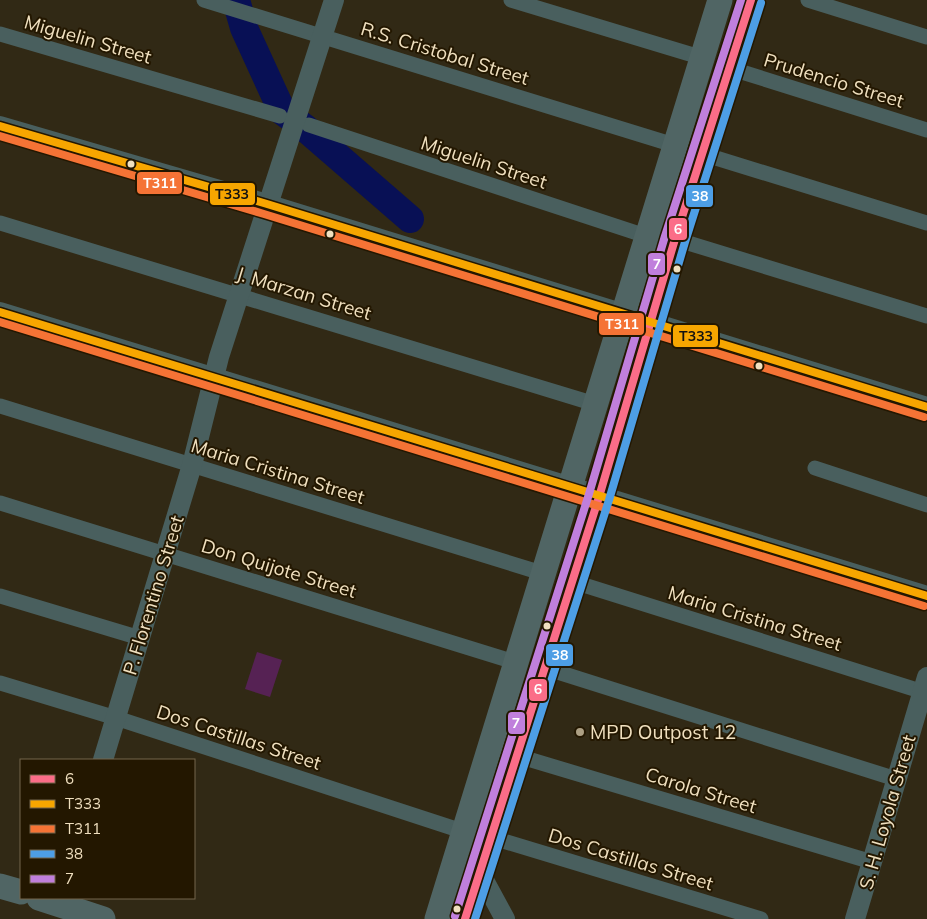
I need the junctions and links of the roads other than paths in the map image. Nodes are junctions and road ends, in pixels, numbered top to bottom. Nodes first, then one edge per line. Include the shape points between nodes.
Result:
1 (204, 0) edge
2 (334, 0) edge
3 (511, 0) edge
4 (720, 0) edge
5 (751, 0) edge
6 (808, 0) edge
7 (0, 34) edge
8 (322, 37) junction
9 (927, 37) edge
10 (703, 58) junction
11 (729, 68) junction
12 (280, 116) dead end
13 (309, 125) dead end
14 (0, 126) edge
15 (927, 130) edge
16 (674, 145) junction
17 (703, 154) junction
18 (267, 204) junction
19 (0, 223) edge
20 (927, 223) edge
21 (646, 236) junction
22 (675, 239) junction
23 (241, 295) junction
24 (0, 312) edge
25 (622, 314) junction
26 (927, 316) edge
27 (650, 322) junction
28 (214, 376) junction
29 (595, 404) junction
30 (0, 406) edge
31 (927, 407) edge
32 (192, 465) junction
33 (815, 468) dead end
34 (570, 487) junction
35 (599, 497) junction
36 (0, 503) edge
37 (927, 505) edge
38 (165, 554) junction
39 (545, 574) junction
40 (571, 581) junction
41 (0, 596) edge
42 (927, 596) edge
43 (140, 638) junction
44 (518, 663) junction
45 (545, 668) junction
46 (0, 684) edge
47 (926, 687) edge
48 (116, 718) junction
49 (518, 756) junction
50 (103, 759) edge
51 (896, 780) junction
52 (465, 832) junction
53 (490, 836) junction
54 (872, 862) junction
55 (479, 871) junction
56 (0, 886) edge
57 (20, 892) edge
58 (53, 900) edge
59 (103, 919) edge
60 (437, 919) edge
61 (465, 919) edge
62 (504, 919) edge
63 (761, 919) edge
64 (855, 919) edge

1 - 8 street, R.S. Cristobal Street
2 - 8 street, P. Florentino Street
3 - 10 street
4 - 10 main road
5 - 11 main road
6 - 9 street
7 - 12 street, Miguelin Street
8 - 16 street, R.S. Cristobal Street
8 - 18 street, P. Florentino Street
10 - 16 main road
11 - 15 street, Prudencio Street
11 - 17 main road
13 - 21 street, Miguelin Street
14 - 18 street
16 - 21 main road
17 - 20 street
17 - 22 main road
18 - 23 street, P. Florentino Street
18 - 25 street
19 - 23 street, J. Marzan Street
21 - 25 main road
22 - 26 street
22 - 27 main road
23 - 28 street, P. Florentino Street
23 - 29 street, J. Marzan Street
24 - 28 street
25 - 27 street
25 - 29 main road
27 - 31 street
27 - 35 main road
28 - 32 street, P. Florentino Street
28 - 34 street
29 - 34 main road
30 - 32 street, Maria Cristina Street
32 - 38 street, P. Florentino Street
32 - 39 street, Maria Cristina Street
33 - 37 street
34 - 35 street
34 - 39 main road
35 - 40 main road
35 - 42 street
36 - 38 street, Don Quijote Street
38 - 43 street, P. Florentino Street
38 - 44 street, Don Quijote Street
39 - 44 main road
40 - 45 main road
40 - 47 street, Maria Cristina Street
41 - 43 street
43 - 48 street, P. Florentino Street
44 - 52 main road
45 - 49 main road
45 - 51 street
46 - 48 street, Dos Castillas Street
47 - 51 street, S. H. Loyola Street
48 - 50 street, P. Florentino Street
48 - 52 street, Dos Castillas Street
49 - 53 main road
49 - 54 street, Carola Street
51 - 54 street, S. H. Loyola Street
52 - 60 main road
53 - 55 main road
53 - 63 street, Dos Castillas Street
54 - 64 street, S. H. Loyola Street
55 - 61 main road
55 - 62 street
56 - 57 main road
58 - 59 main road

